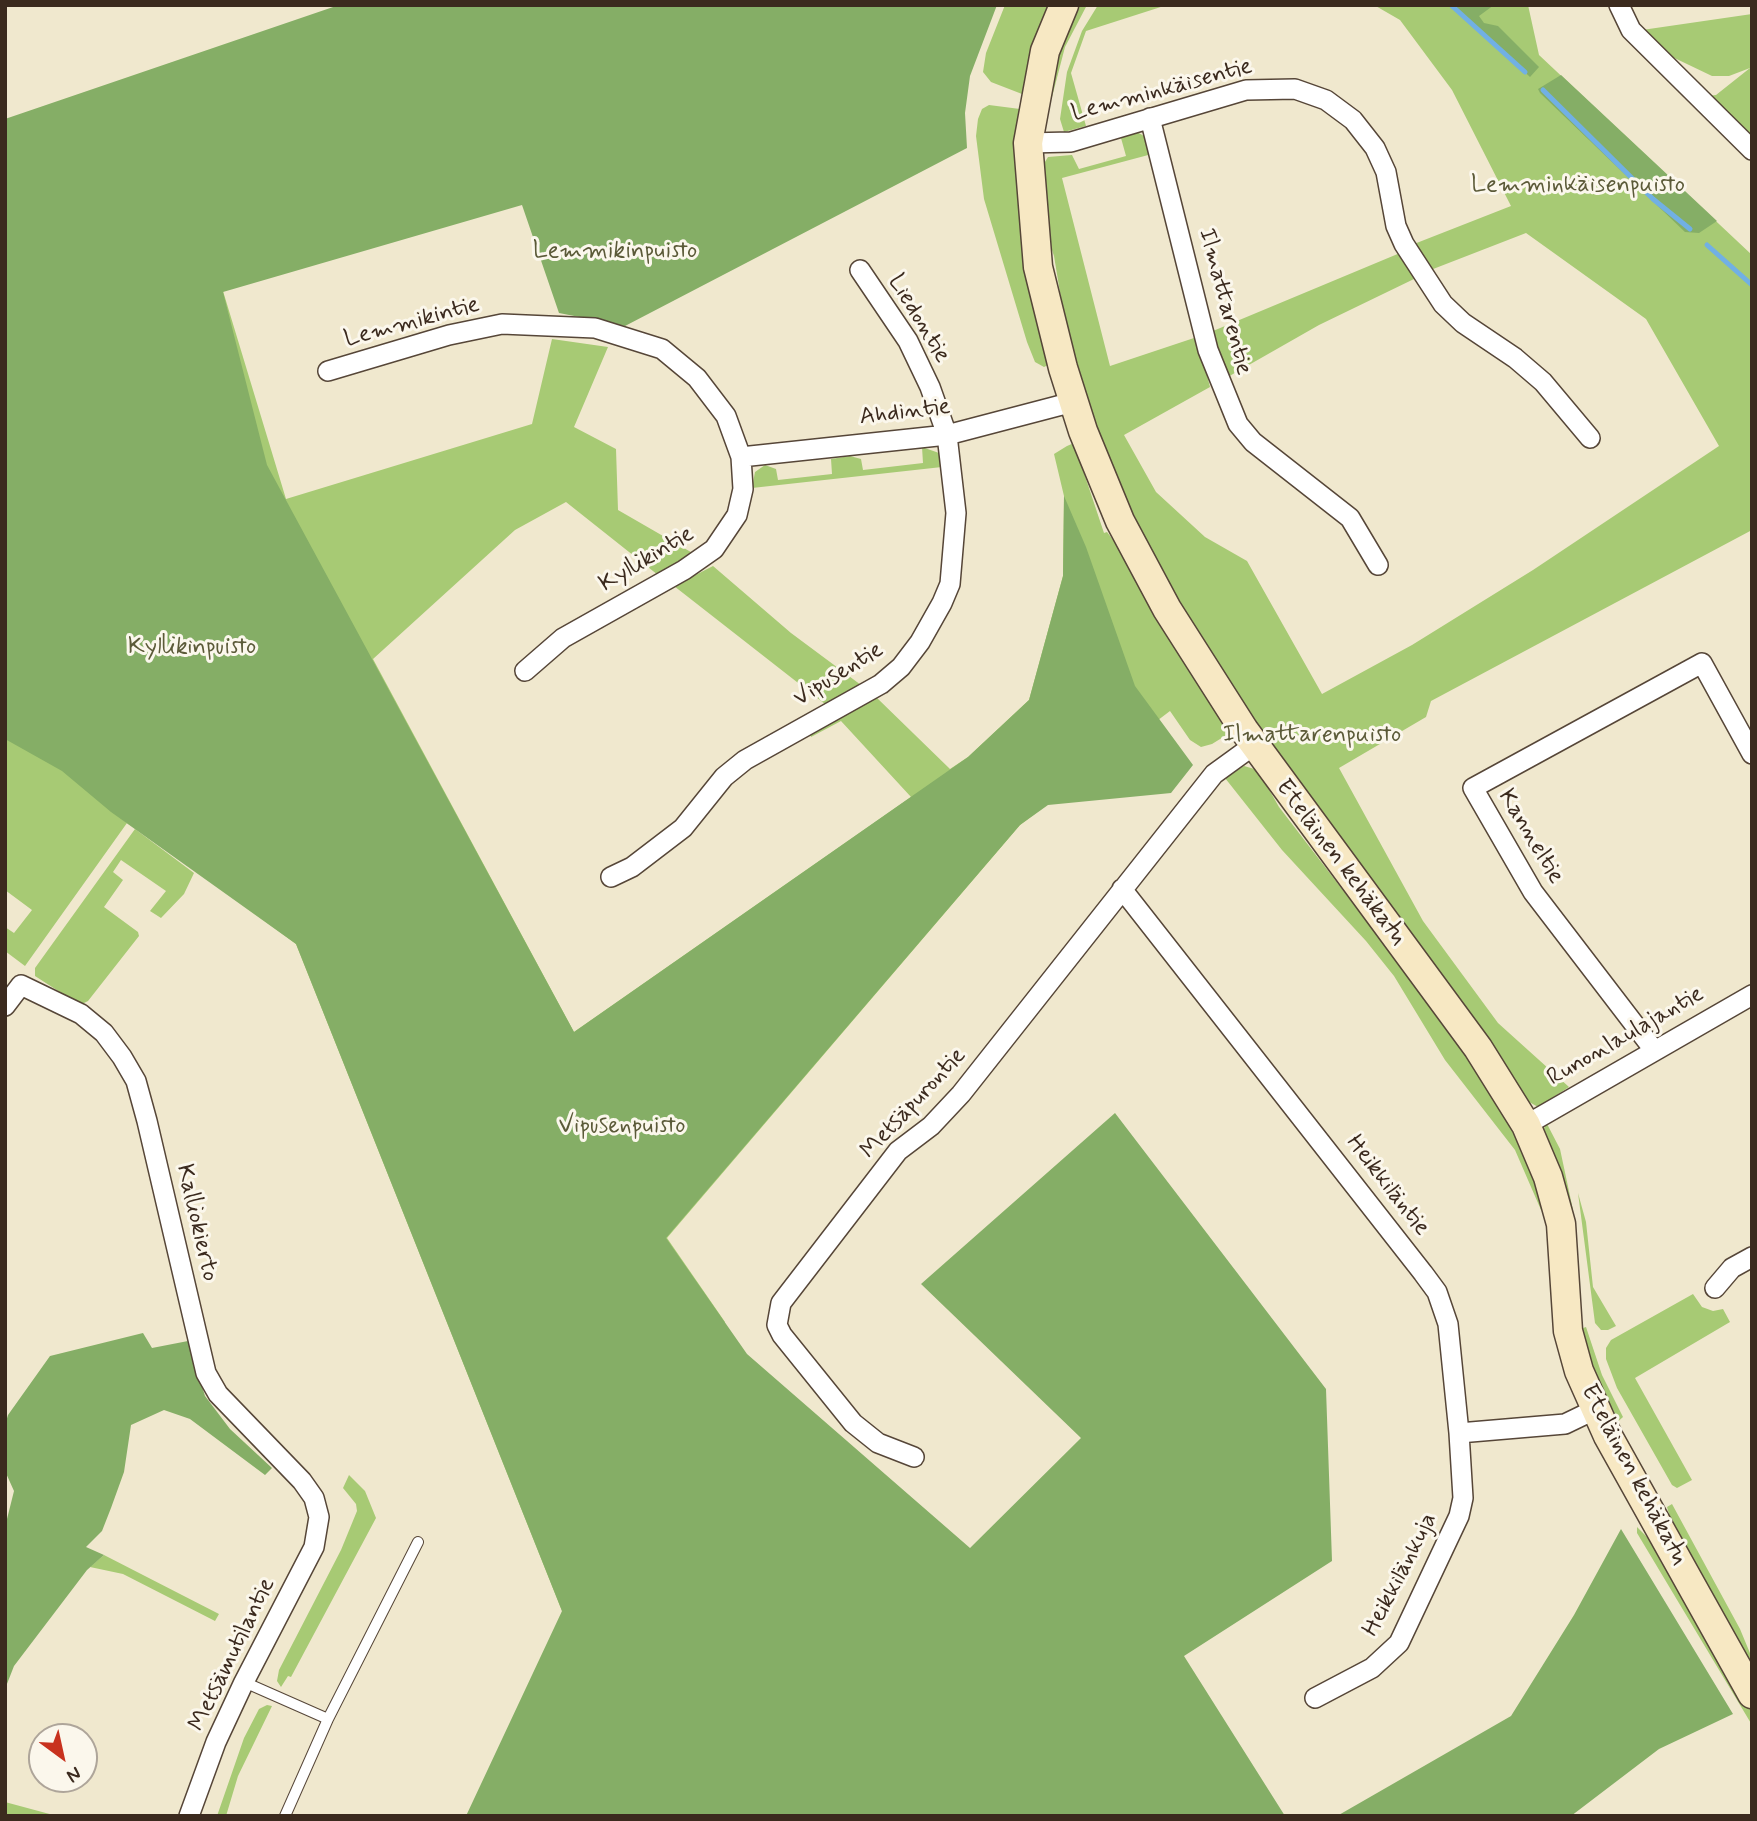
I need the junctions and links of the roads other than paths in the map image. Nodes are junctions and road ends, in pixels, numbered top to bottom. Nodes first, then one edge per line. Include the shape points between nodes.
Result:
1 (1064, 5) edge
2 (1619, 5) edge
3 (1150, 118) junction
4 (1028, 143) junction
5 (1752, 150) edge
6 (860, 270) dead end
7 (328, 371) dead end
8 (1073, 402) junction
9 (947, 435) junction
10 (1590, 438) dead end
11 (741, 457) junction
12 (1378, 565) dead end
13 (525, 671) dead end
14 (1254, 745) junction
15 (1752, 754) edge
16 (611, 877) dead end
17 (1122, 889) junction
18 (1752, 995) edge
19 (5, 1006) edge
20 (1654, 1050) junction
21 (1526, 1125) junction
22 (1752, 1257) edge
23 (1715, 1289) dead end
24 (1594, 1410) junction
25 (1459, 1433) junction
26 (914, 1457) dead end
27 (319, 1517) joint
28 (418, 1542) dead end
29 (244, 1682) junction
30 (1752, 1694) edge
31 (1315, 1698) dead end
32 (328, 1718) junction
33 (189, 1816) edge
34 (285, 1816) edge

1 - 4 street, Eteläinen kehäkatu via 1045,51
2 - 5 street via 1632,30
3 - 4 street, Lemminkäisentie via 1071,142
3 - 10 street, Lemminkäisentie via 1270,87 1295,89 1326,100 1353,120 1375,148 1400,235 1427,283 1463,323 1544,382
3 - 12 street, Ilmattarentie via 1208,350 1238,424 1253,442 1350,518
4 - 8 street, Eteläinen kehäkatu via 1038,267
6 - 9 street, Liedontie via 908,341
7 - 11 street, Lemmikintie via 502,324 595,328 662,349 697,378 726,416
8 - 9 street, Ahdintie
8 - 14 street, Eteläinen kehäkatu via 1120,521 1167,609
9 - 11 street, Ahdintie
9 - 16 street, Vipusentie via 956,513 950,584 932,625 901,667 881,684 745,760 724,777 683,828 632,867
11 - 13 street, Kyllikintie via 743,489 737,515 714,549 563,638
14 - 17 street, Metsäpurontie via 1213,774
14 - 21 street, Eteläinen kehäkatu via 1478,1048
15 - 20 street, Kanneltie via 1702,663 1473,788 1533,892
17 - 25 street, Heikkiläntie via 1437,1292 1448,1324
17 - 26 street, Metsäpurontie via 961,1094 932,1126 898,1151 781,1303 778,1325 782,1335 853,1423 878,1443
18 - 20 street, Runonlaulajantie
19 - 27 street, Kalliokierto via 21,985 81,1014 104,1033 122,1057 136,1081 147,1121 206,1373 218,1394 302,1481 314,1498
20 - 21 street, Runonlaulajantie
21 - 24 street, Eteläinen kehäkatu via 1561,1224 1568,1331
22 - 23 street via 1732,1268
24 - 25 street via 1564,1424
24 - 30 street, Eteläinen kehäkatu
25 - 31 street, Heikkilänkuja via 1463,1498 1459,1516 1399,1643 1372,1668
27 - 29 street, Metsämutilantie via 314,1548
28 - 32 lane
29 - 32 lane
29 - 33 street, Metsämutilantie
32 - 34 lane

